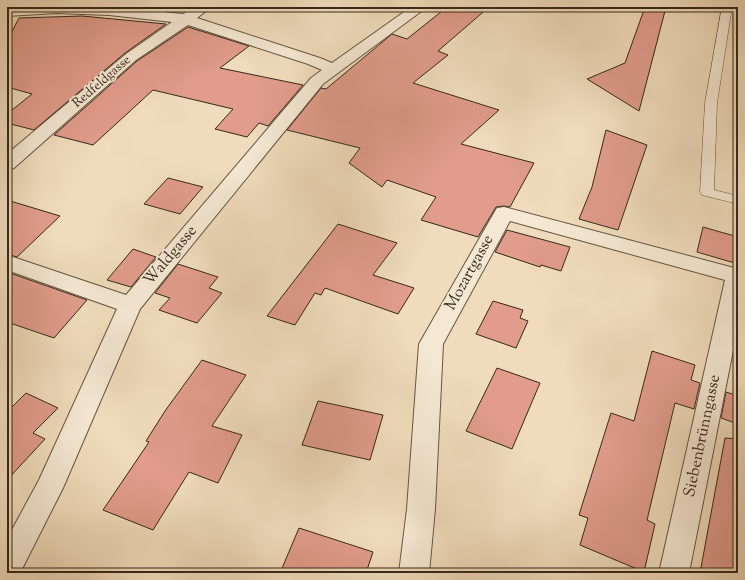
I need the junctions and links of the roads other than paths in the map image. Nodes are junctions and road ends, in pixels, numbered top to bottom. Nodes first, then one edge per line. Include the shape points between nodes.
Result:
1 (204, 7) edge
2 (420, 7) edge
3 (727, 7) edge
4 (57, 8) edge
5 (7, 12) edge
6 (185, 19) junction
7 (332, 69) junction
8 (7, 164) edge
9 (738, 200) edge
10 (7, 262) edge
11 (737, 276) edge
12 (130, 305) junction
13 (7, 568) edge
14 (414, 573) edge
15 (674, 573) edge

1 - 6 street, Redfeldgasse
2 - 7 street, Waldgasse
3 - 9 lane via 711,103 707,192
4 - 5 street
4 - 6 street
6 - 7 street
6 - 8 street, Redfeldgasse via 131,57
7 - 12 street, Waldgasse via 317,81
10 - 12 street
11 - 14 street, Mozartgasse via 504,212 431,344 421,509
11 - 15 street, Siebenbrünngasse
12 - 13 street, Waldgasse via 49,488

